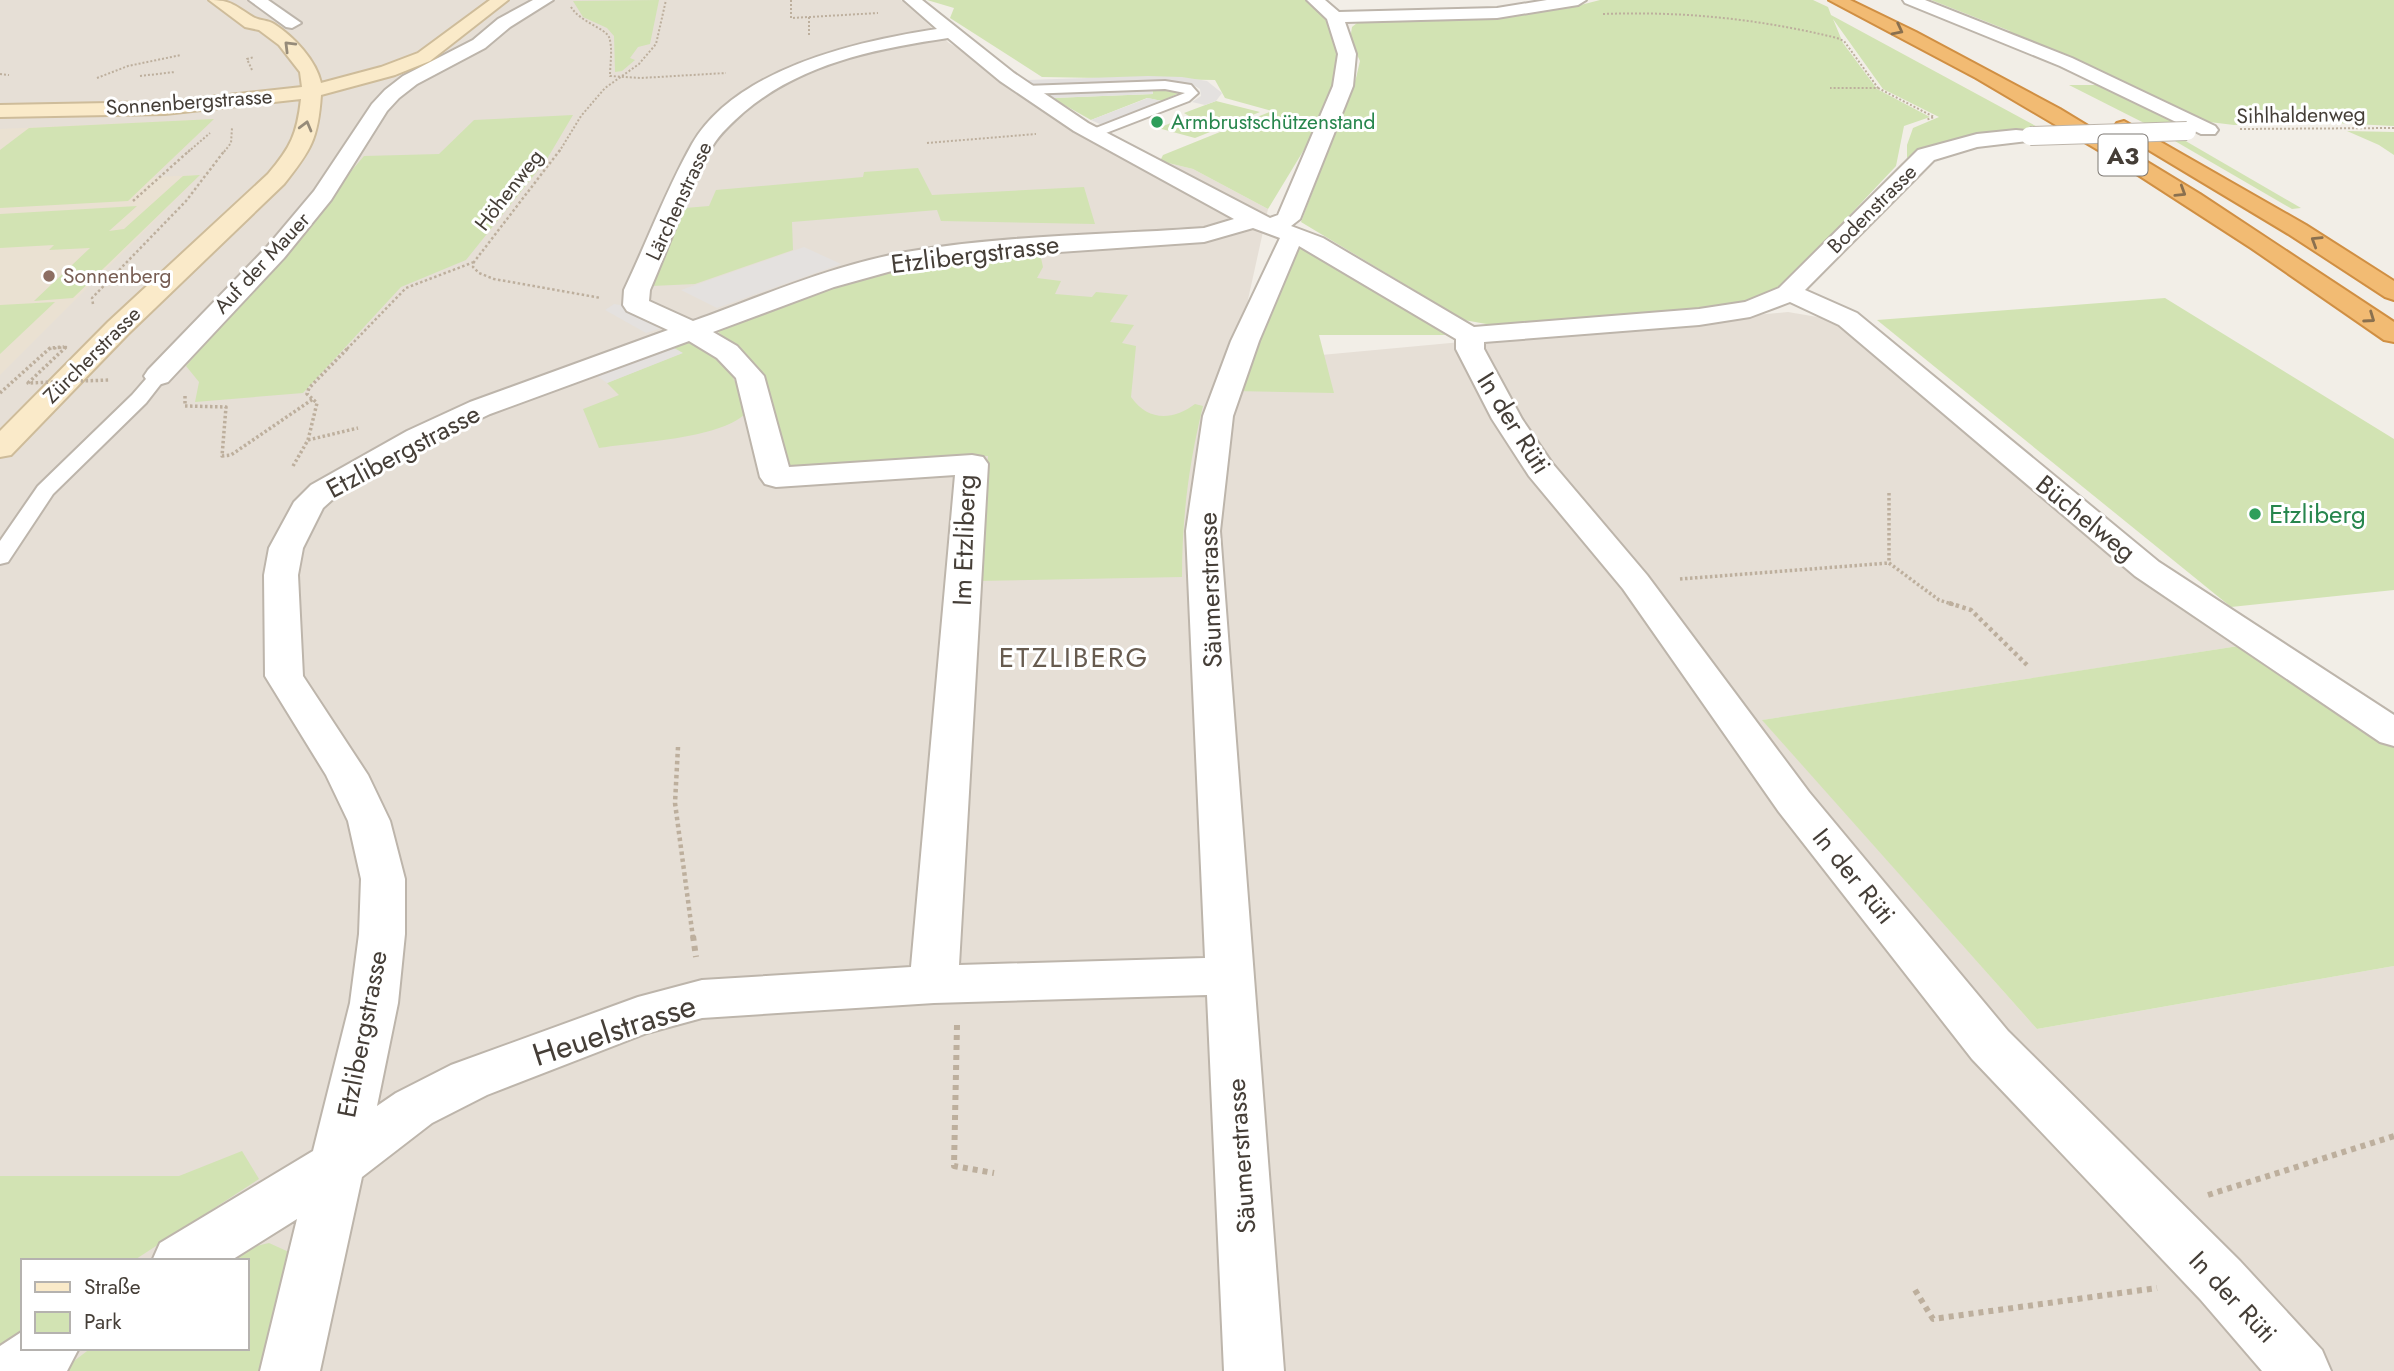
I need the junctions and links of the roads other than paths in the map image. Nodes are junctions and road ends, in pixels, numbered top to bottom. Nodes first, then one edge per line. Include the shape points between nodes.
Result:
1 (217, 0) edge
2 (257, 0) edge
3 (500, 0) edge
4 (545, 0) edge
5 (912, 0) edge
6 (1315, 0) edge
7 (1578, 0) edge
8 (1837, 0) edge
9 (1877, 0) edge
10 (1912, 0) edge
11 (1335, 17) junction
12 (251, 23) junction
13 (292, 23) dead end
14 (952, 32) junction
15 (263, 46) dead end
16 (2001, 61) dead end
17 (286, 86) junction
18 (312, 87) junction
19 (1025, 90) junction
20 (0, 111) edge
21 (2104, 115) dead end
22 (285, 120) dead end
23 (1093, 134) junction
24 (273, 150) dead end
25 (246, 205) junction
26 (1274, 227) junction
27 (2394, 292) edge
28 (1788, 293) junction
29 (691, 331) junction
30 (2394, 334) edge
31 (1470, 335) junction
32 (158, 376) joint
33 (0, 448) edge
34 (0, 557) edge
35 (2394, 733) edge
36 (1230, 976) junction
37 (946, 984) junction
38 (335, 1166) junction
39 (183, 1259) edge
40 (46, 1350) edge
41 (16, 1371) edge
42 (290, 1371) edge
43 (1254, 1371) edge
44 (2301, 1371) edge

1 - 12 main road
2 - 13 street
3 - 18 main road, Sonnenbergstrasse via 424,57
4 - 32 street, Auf der Mauer via 391,94 323,195 275,253
5 - 14 street
6 - 11 street
7 - 11 street via 1497,13
8 -> 30 highway, A3 via 1958,61 2104,144
9 - 16 highway
10 - 28 street, Bodenstrasse, bridge via 2066,62 2198,131 2030,136 1975,141 1926,155
11 - 26 street, Säumerstrasse via 1347,54 1343,86 1288,219
12 - 15 main road via 248,31
18 -> 12 main road via 309,71 285,41 265,26
14 - 19 street
14 - 29 street, Lärchenstrasse via 837,53 799,68 718,124 703,144 637,290 636,305
17 - 18 main road, Sonnenbergstrasse
17 - 20 main road, Sonnenbergstrasse via 164,108
17 - 22 main road
25 -> 18 main road, Zürcherstrasse via 293,158 308,129
19 - 23 street
19 - 23 lane via 1165,85 1192,93
27 -> 21 highway, A3
23 - 26 street
24 - 25 main road, Zürcherstrasse
25 - 33 main road, Zürcherstrasse
26 - 29 street, Etzlibergstrasse via 904,260 825,282
26 - 31 street via 1314,243
26 - 36 street, Säumerstrasse via 1286,246 1218,416 1203,531
28 - 31 street, Bodenstrasse via 1729,314
28 - 35 street, Büchelweg via 1848,319 2147,569
29 - 37 street, Im Etzliberg via 727,352 750,376 776,477 972,464
29 - 38 street, Etzlibergstrasse via 441,425 310,502 286,548 281,575 284,676 347,775 369,821 383,879 374,1003
31 - 44 street, In der Rüti via 1470,349 1540,469 1635,582 1794,802 1990,1045 2220,1280
32 - 34 lane, Auf der Mauer via 45,490
36 - 37 street, Heuelstrasse
36 - 43 street, Säumerstrasse
37 - 38 street, Heuelstrasse via 702,999 638,1016 468,1080 414,1108
38 - 39 street, Heuelstrasse
38 - 42 street, Etzlibergstrasse
40 - 41 street

